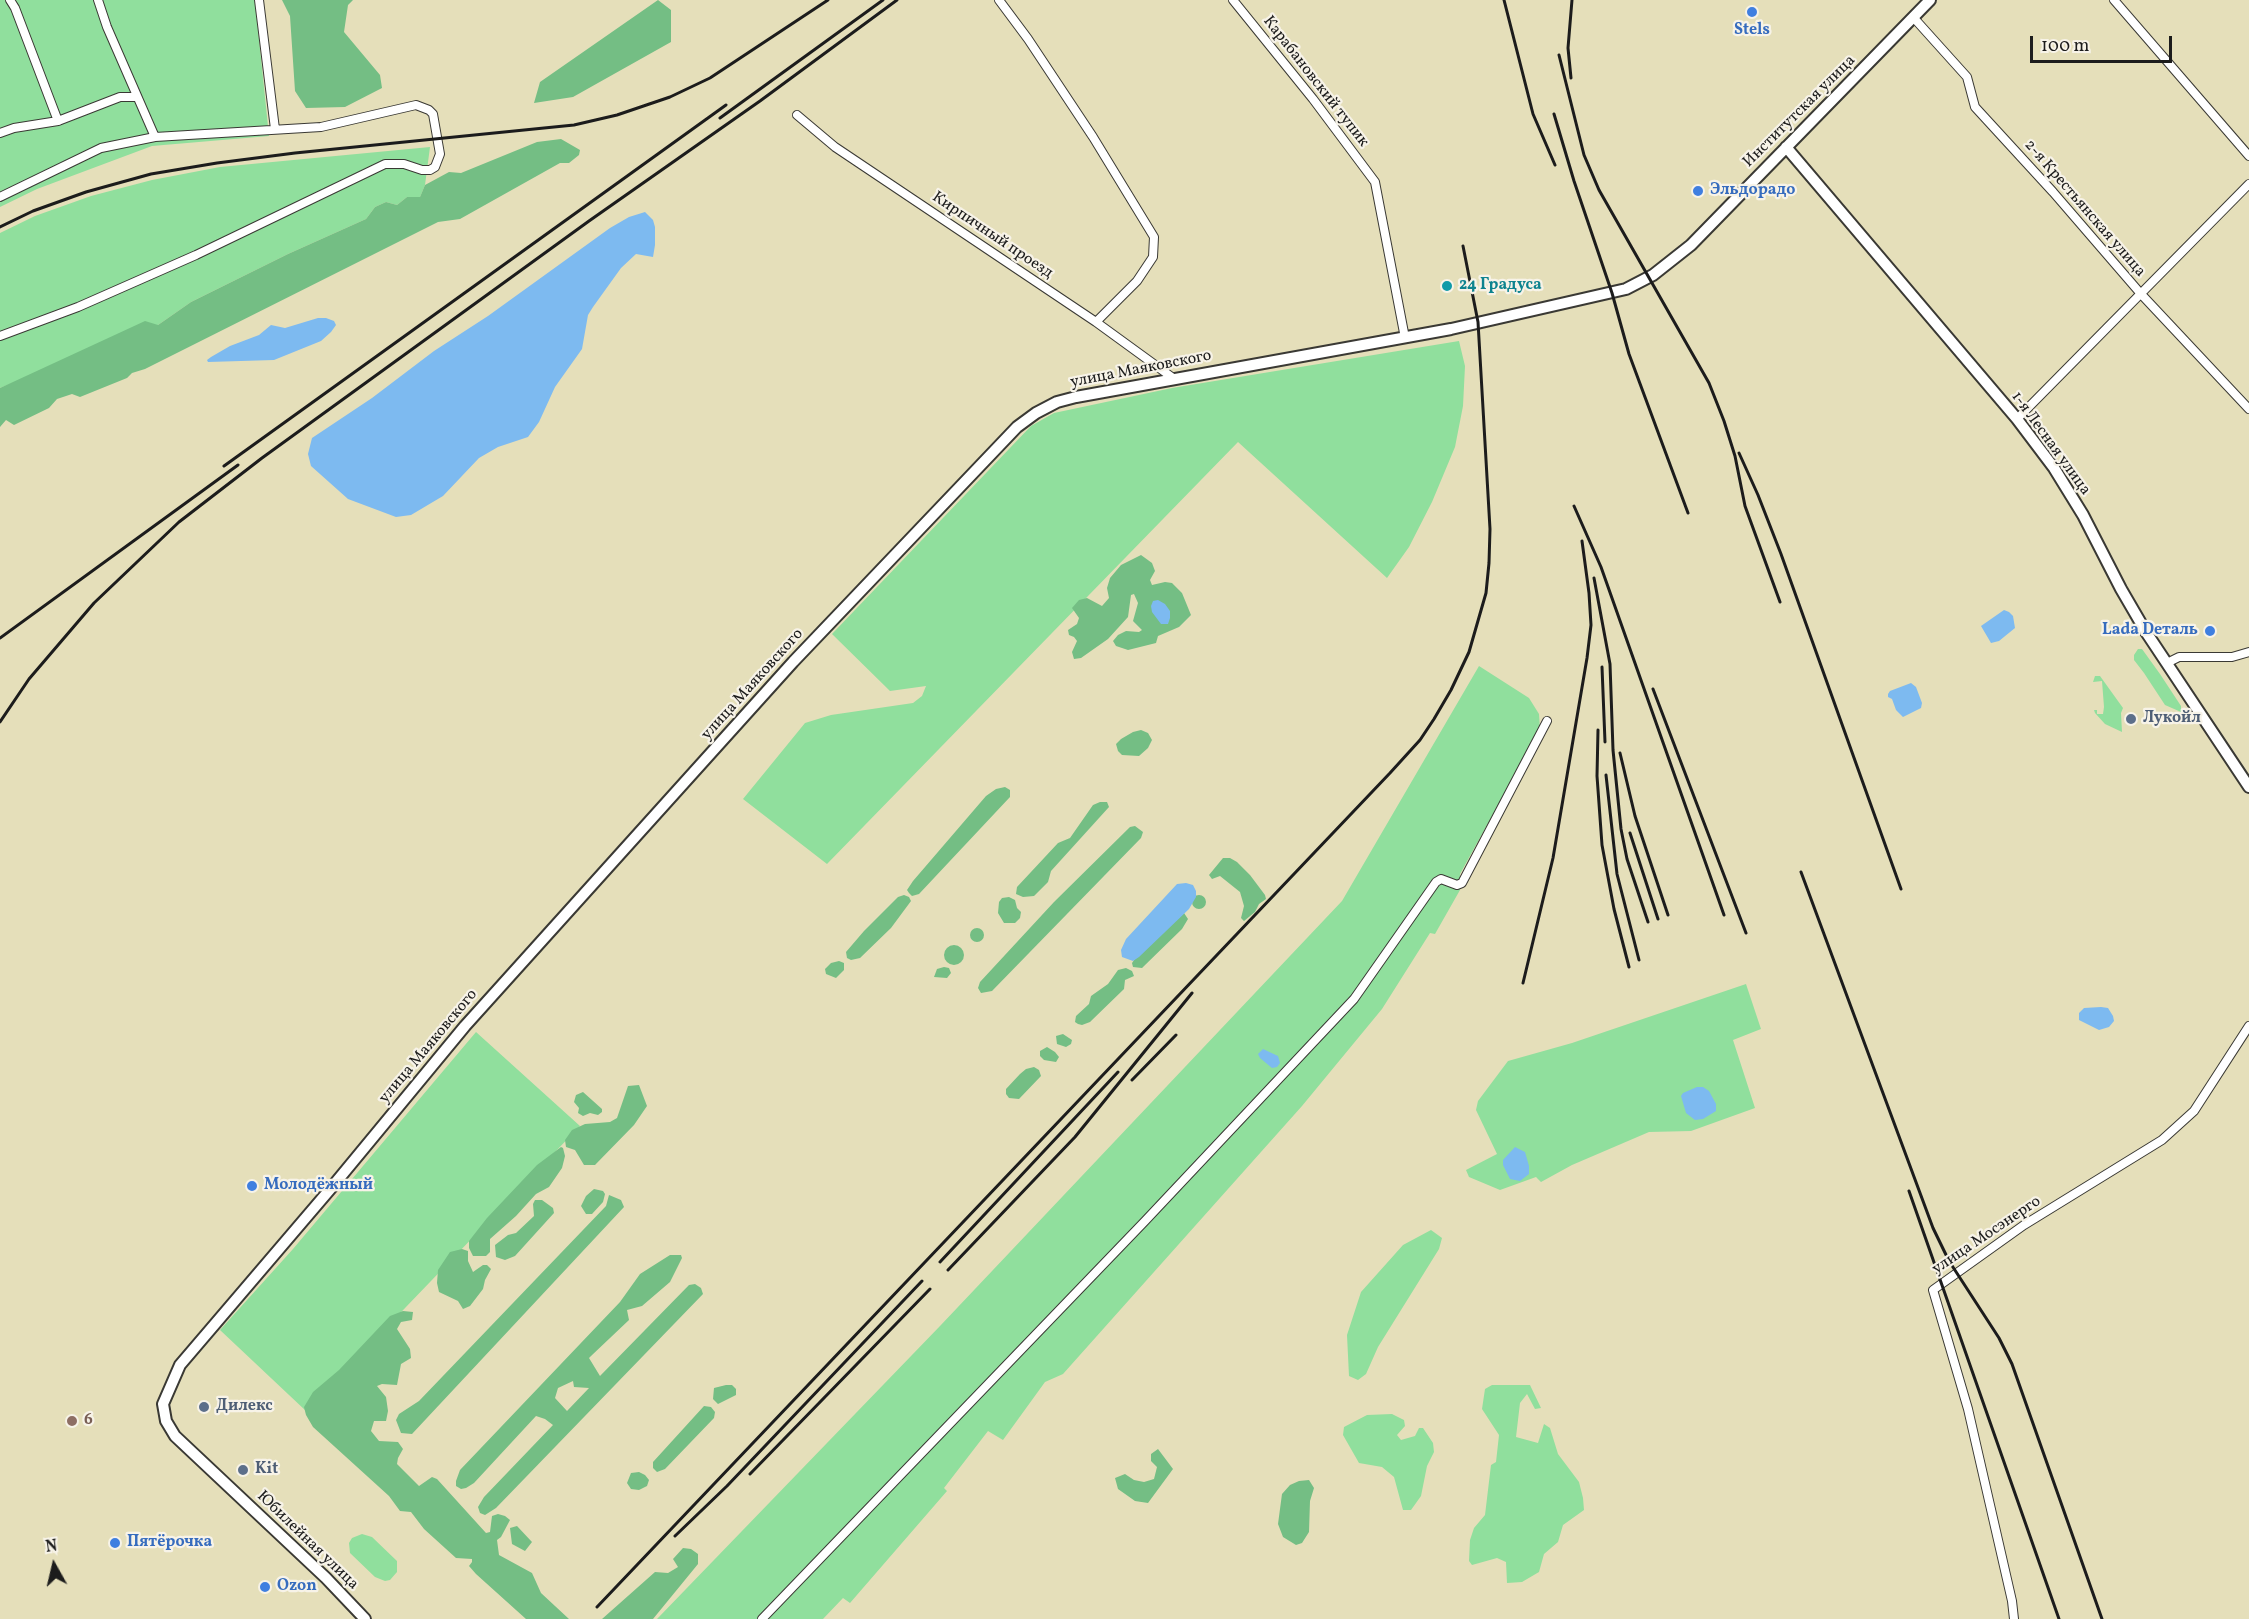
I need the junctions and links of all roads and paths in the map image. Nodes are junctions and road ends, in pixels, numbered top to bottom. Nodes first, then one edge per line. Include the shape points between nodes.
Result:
1 (10, 0) edge
2 (98, 0) edge
3 (259, 0) edge
4 (999, 0) edge
5 (1233, 0) edge
6 (1930, 0) edge
7 (2114, 0) edge
8 (1913, 18) junction
9 (137, 97) junction
10 (797, 116) dead end
11 (58, 121) junction
12 (275, 129) junction
13 (0, 133) edge
14 (155, 137) junction
15 (1786, 147) junction
16 (2249, 156) edge
17 (2249, 184) edge
18 (0, 197) edge
19 (2141, 294) junction
20 (1598, 297) joint
21 (1096, 322) junction
22 (0, 336) edge
23 (1405, 338) junction
24 (1173, 378) junction
25 (2249, 409) edge
26 (2017, 420) junction
27 (2249, 652) edge
28 (2167, 663) junction
29 (1547, 722) dead end
30 (2249, 787) edge
31 (2249, 1026) edge
32 (175, 1436) joint
33 (365, 1619) edge
34 (762, 1619) edge
35 (2014, 1619) edge

1 - 11 street
2 - 9 street
3 - 12 street
4 - 21 street via 1093,137 1154,237 1153,257 1137,281
5 - 23 street, Карабановский тупик via 1375,182
6 - 8 street, Институтская улица
7 - 16 street
8 - 15 street, Институтская улица
8 - 19 street, 2-я Крестьянская улица via 1967,77 1975,107
9 - 11 street via 120,97
9 - 14 street
10 - 21 street, Кирпичный проезд via 835,147
11 - 13 street
12 - 14 street
12 - 22 street via 321,127 416,105 432,114 440,154 435,167 429,170 385,164 196,255
14 - 18 street via 101,148
15 - 20 street, Институтская улица via 1690,245 1660,269 1626,289
15 - 26 street, 1-я Лесная улица
17 - 19 street
19 - 25 street, 2-я Крестьянская улица
19 - 26 street
20 - 23 street, улица Маяковского
21 - 24 street, Кирпичный проезд
23 - 24 street, улица Маяковского
24 - 32 street, улица Маяковского via 1057,402 1017,427 793,662 465,1026 180,1365 163,1404 166,1421
26 - 28 street, 1-я Лесная улица via 2054,468
27 - 28 street via 2225,658 2180,657
28 - 30 street, 1-я Лесная улица
29 - 34 street via 1462,883 1440,879 1436,882 1354,999
31 - 35 street, улица Мосэнерго via 2194,1111 2162,1140 2024,1225 1933,1290 1968,1409
32 - 33 street, Юбилейная улица

